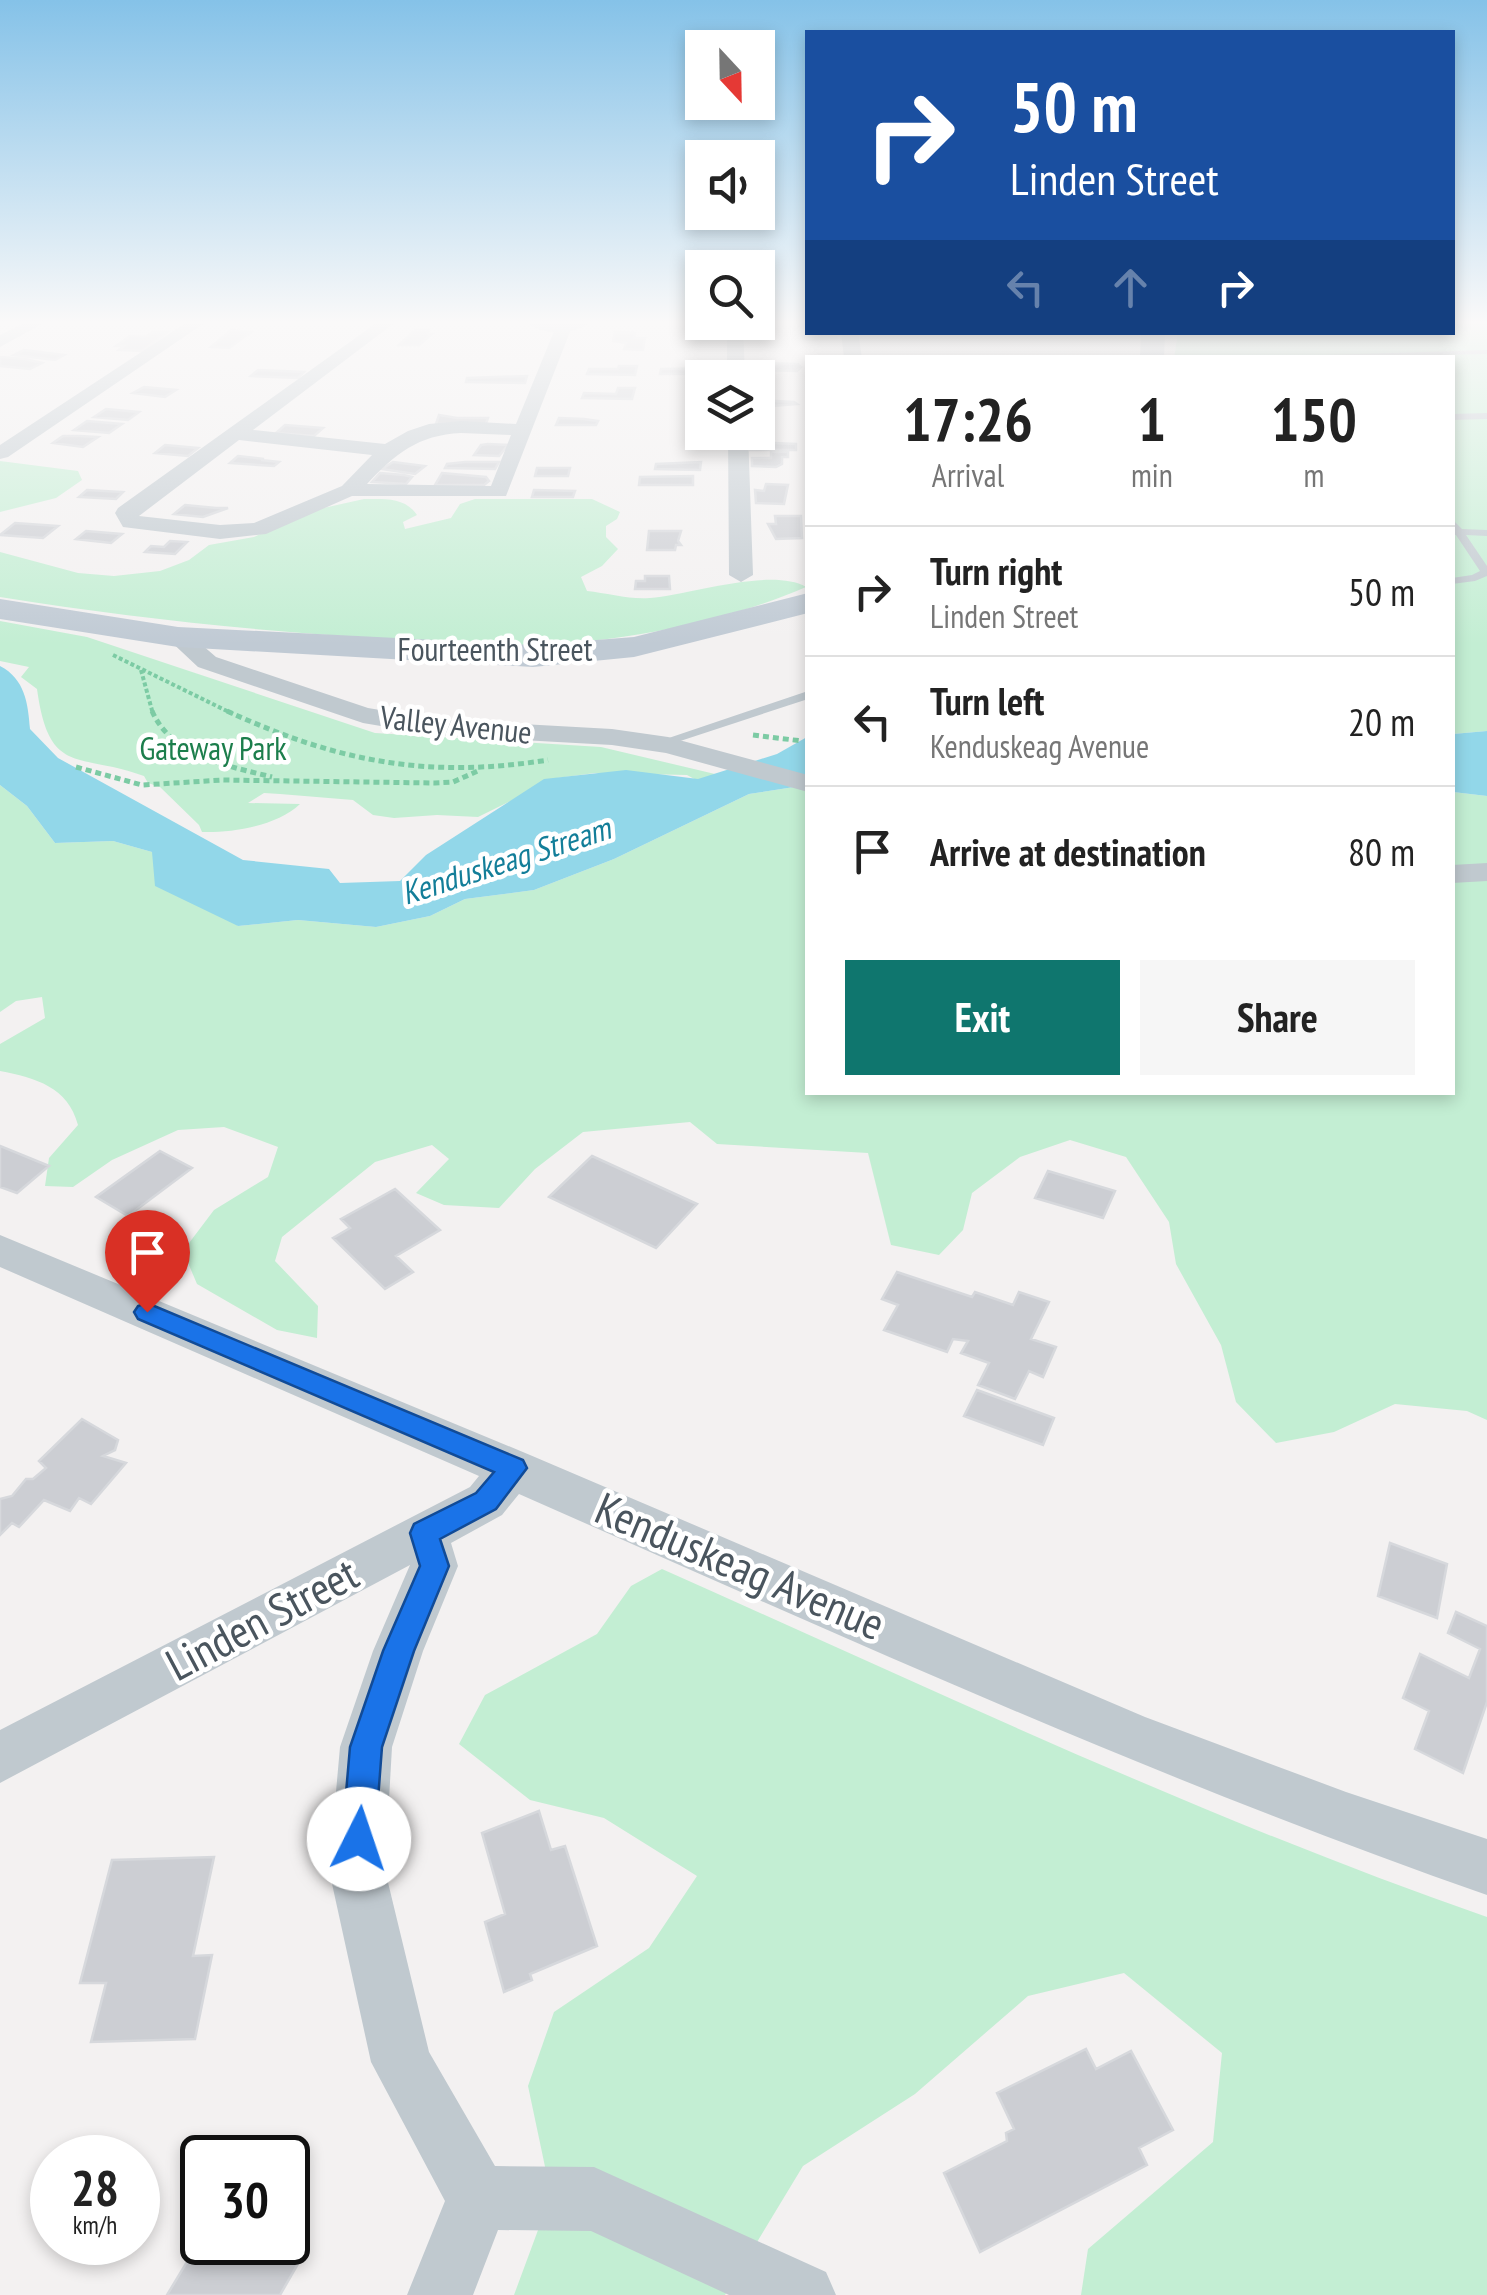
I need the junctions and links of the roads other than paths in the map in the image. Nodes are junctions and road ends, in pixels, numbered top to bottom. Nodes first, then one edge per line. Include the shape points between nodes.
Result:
1 (34, 431) edge
2 (241, 431) edge
3 (428, 431) edge
4 (524, 431) edge
5 (237, 434) junction
6 (738, 450) edge
7 (391, 451) junction
8 (1, 453) edge
9 (350, 490) junction
10 (1455, 529) edge
11 (1487, 533) edge
12 (741, 575) dead end
13 (1455, 581) edge
14 (805, 605) edge
15 (0, 609) edge
16 (178, 636) junction
17 (805, 697) edge
18 (657, 744) junction
19 (805, 783) edge
20 (1487, 872) edge
21 (1455, 874) edge
22 (0, 1250) edge
23 (514, 1468) junction
24 (424, 1533) junction
25 (0, 1758) edge
26 (1487, 1867) edge
27 (478, 2198) junction
28 (440, 2295) edge
29 (802, 2295) edge

1 - 8 street
2 - 5 street
3 - 7 street
4 - 9 street via 499,492
5 - 7 street
5 - 9 street via 126,513 131,522 220,532 258,529
6 - 12 street
7 - 9 street
10 - 11 lane
10 - 13 lane via 1486,572
14 - 16 street, Fourteenth Street via 580,654 486,656
15 - 16 street, Valley Avenue
16 - 18 street, Valley Avenue via 207,662 363,716
17 - 18 lane
18 - 19 street, Valley Avenue
20 - 21 street
22 - 23 street, Kenduskeag Avenue
23 - 24 street, Linden Street via 486,1501
23 - 26 street, Kenduskeag Avenue via 1134,1738
24 - 25 street, Linden Street
24 - 27 street via 434,1566 366,1747 356,1870 401,2062
27 - 28 street
27 - 29 street via 594,2200

